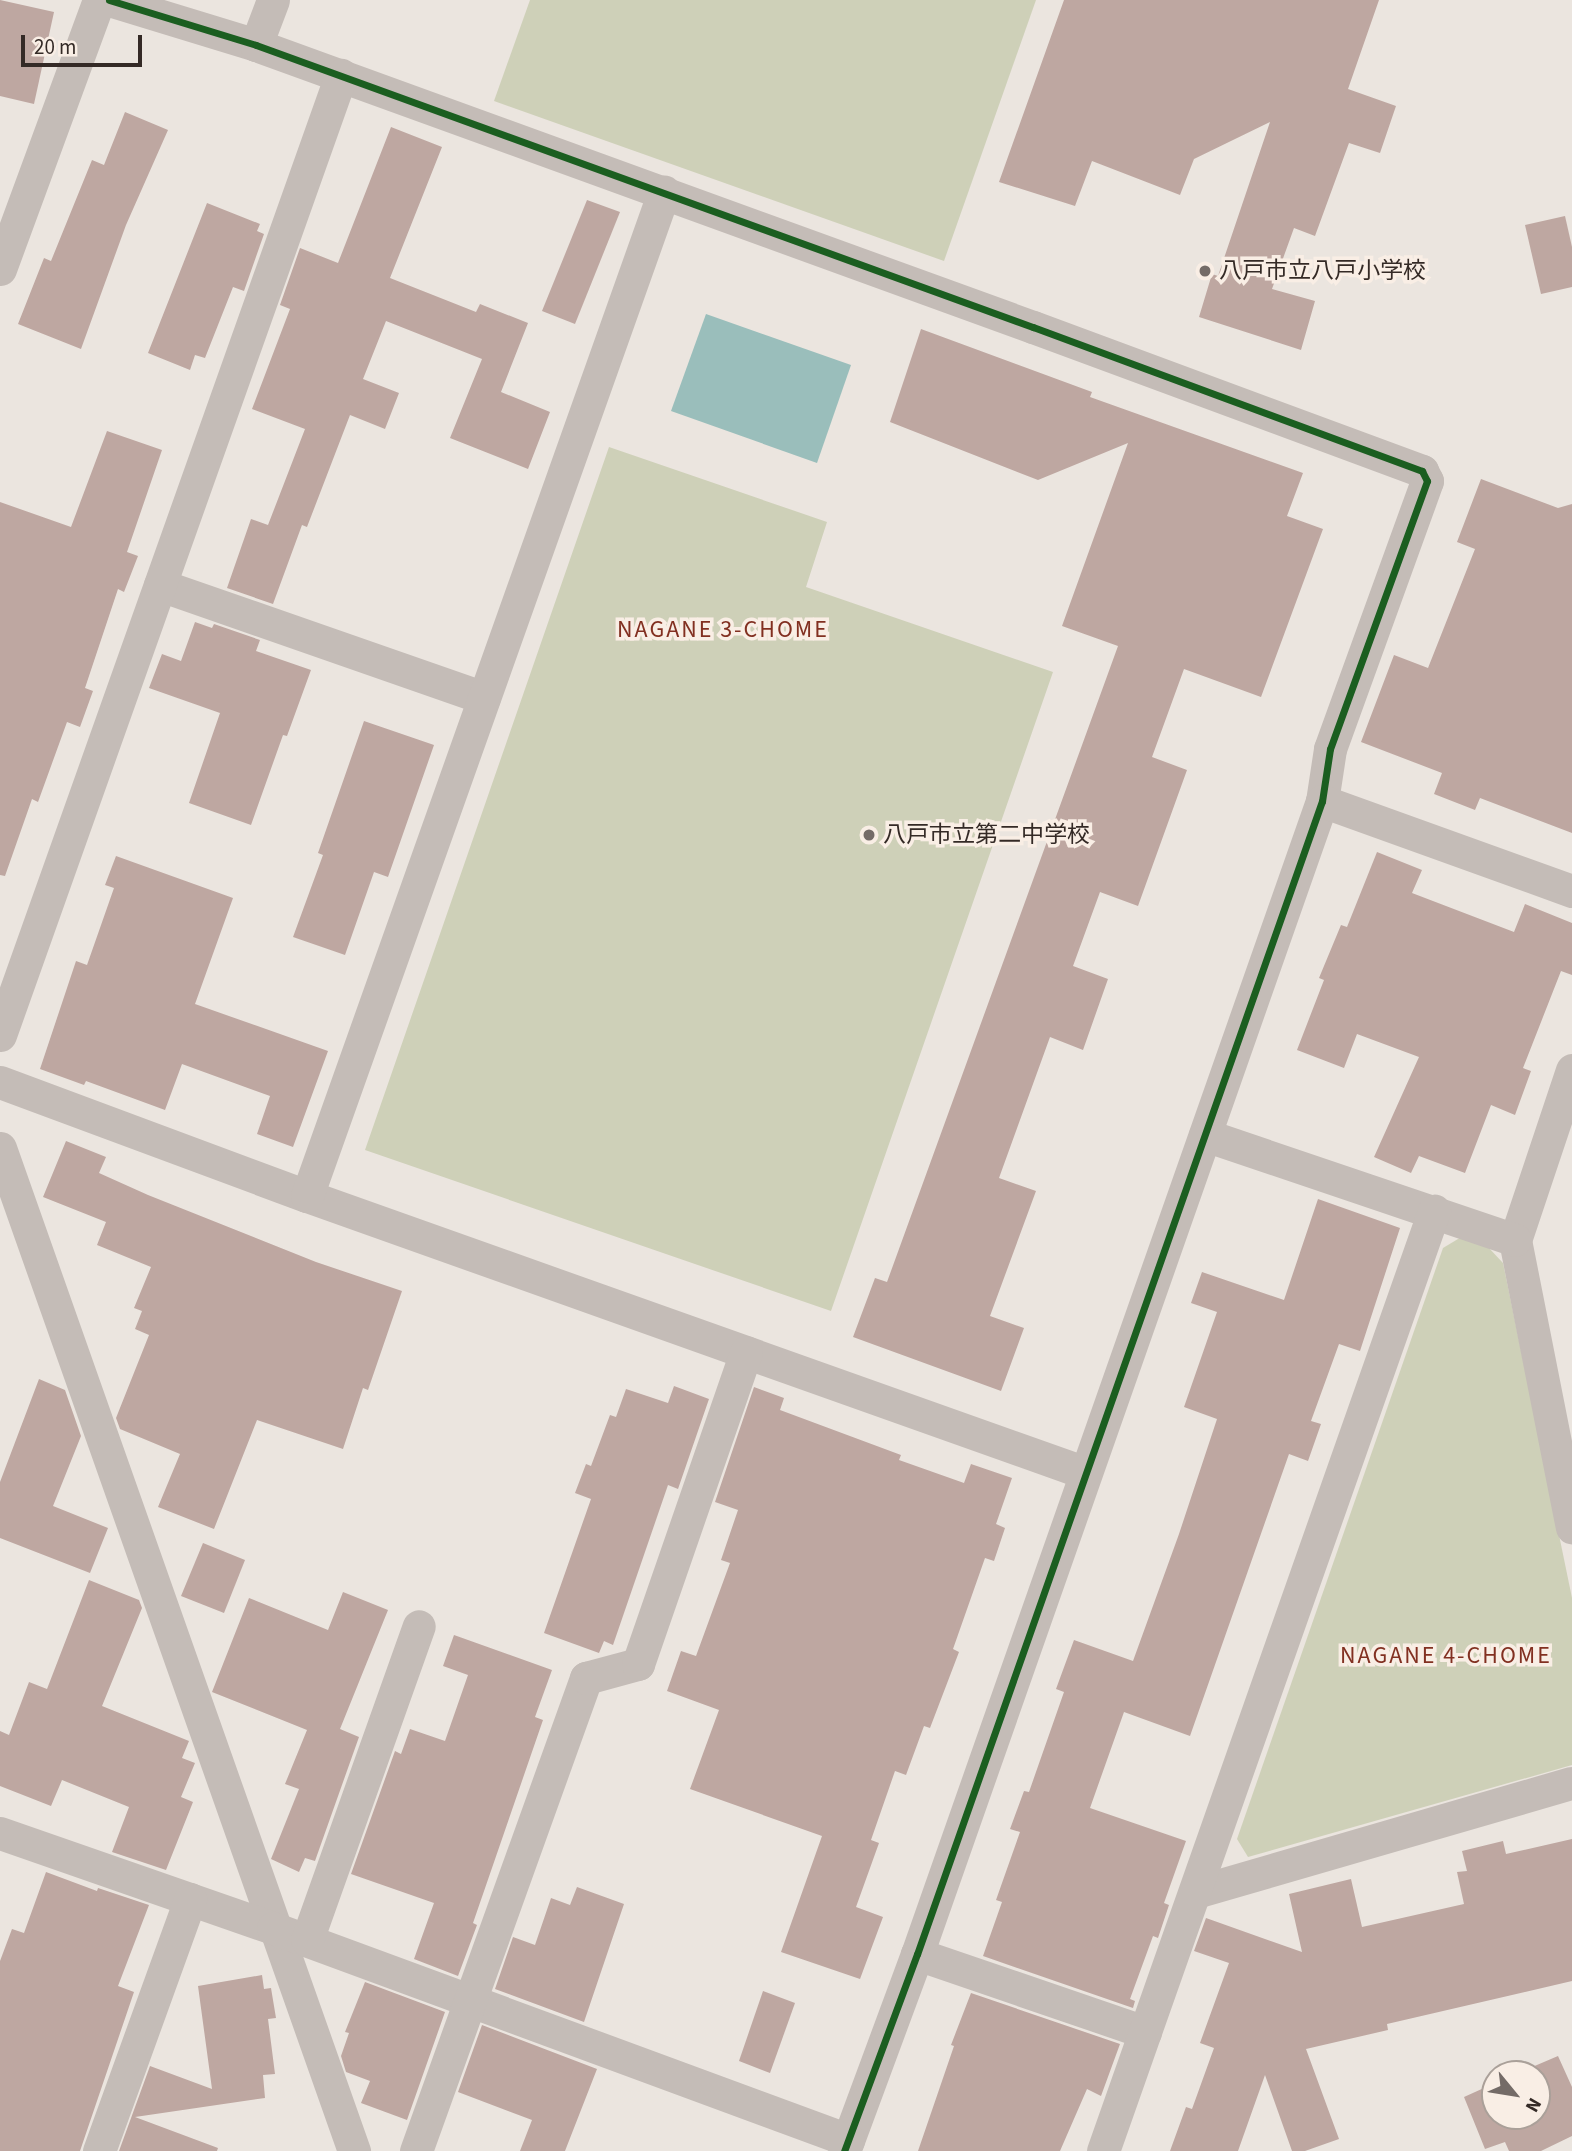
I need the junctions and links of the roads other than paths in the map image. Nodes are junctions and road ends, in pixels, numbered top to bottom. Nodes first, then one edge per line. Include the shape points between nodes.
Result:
1 (99, 0) edge
2 (109, 0) edge
3 (273, 0) edge
4 (256, 45) junction
5 (341, 75) junction
6 (664, 192) junction
7 (0, 269) edge
8 (160, 585) junction
9 (484, 698) junction
10 (1322, 801) junction
11 (1572, 891) edge
12 (0, 1035) edge
13 (1572, 1070) edge
14 (0, 1082) edge
15 (1205, 1135) junction
16 (0, 1148) edge
17 (307, 1196) junction
18 (1434, 1211) junction
19 (1515, 1240) junction
20 (746, 1352) junction
21 (1083, 1472) junction
22 (1572, 1527) edge
23 (419, 1626) dead end
24 (1572, 1783) edge
25 (0, 1833) edge
26 (1196, 1892) junction
27 (190, 1899) junction
28 (273, 1928) junction
29 (307, 1940) junction
30 (917, 1954) junction
31 (468, 2000) junction
32 (1145, 2032) junction
33 (846, 2146) edge
34 (99, 2151) edge
35 (354, 2151) edge
36 (416, 2151) edge
37 (1103, 2151) edge

1 - 7 street
2 - 4 street
3 - 4 street
4 - 5 street
5 - 6 street
5 - 8 street
6 - 9 street
6 - 10 street via 1422,471 1427,481 1330,749
8 - 9 street
8 - 12 street
9 - 17 street
10 - 11 street
10 - 15 street
13 - 19 street
14 - 17 street
15 - 18 street
15 - 21 street
16 - 28 street
17 - 20 street
18 - 19 street
18 - 26 street
19 - 22 street
20 - 21 street
20 - 31 street via 638,1664 586,1678
21 - 30 street
23 - 29 street
24 - 26 street
25 - 27 street
26 - 32 street
27 - 28 street
27 - 34 street
28 - 29 street
28 - 35 street
29 - 31 street
30 - 32 street
30 - 33 street
31 - 33 street
31 - 36 street
32 - 37 street

